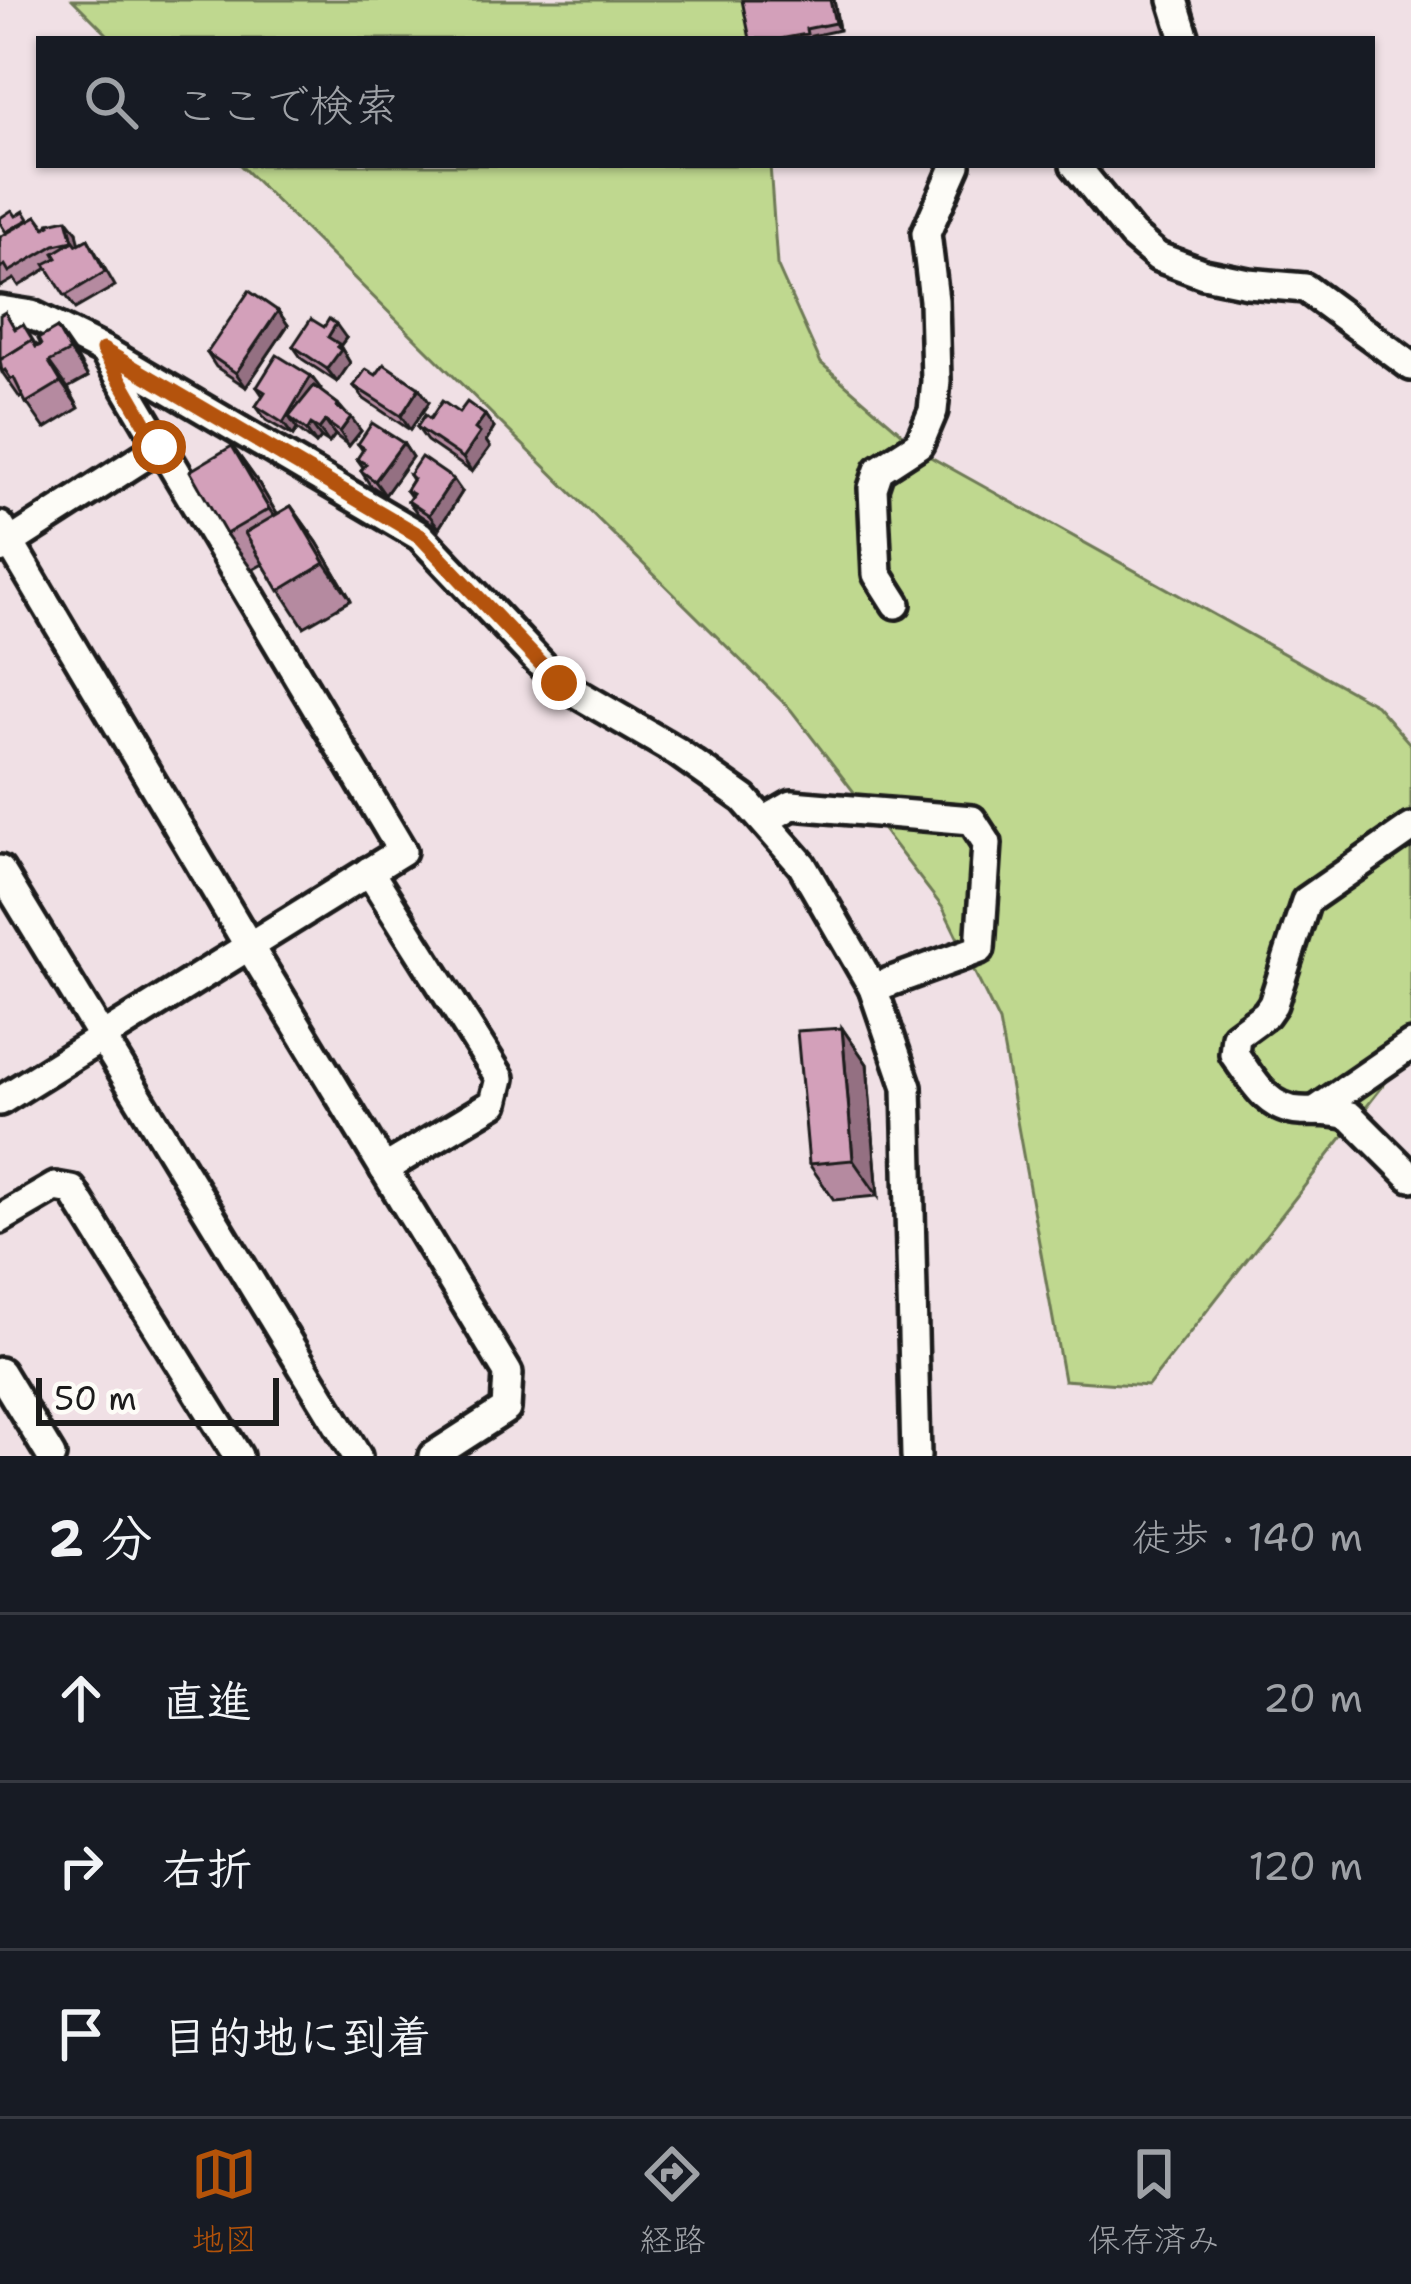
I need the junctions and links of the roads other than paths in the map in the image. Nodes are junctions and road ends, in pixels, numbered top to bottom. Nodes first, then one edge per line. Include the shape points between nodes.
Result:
1 (1173, 0) edge
2 (1184, 36) edge
3 (955, 168) edge
4 (1079, 168) edge
5 (0, 310) edge
6 (103, 350) junction
7 (1411, 365) edge
8 (159, 447) junction
9 (3, 540) edge
10 (896, 604) dead end
11 (764, 821) junction
12 (1411, 828) edge
13 (0, 870) edge
14 (369, 871) junction
15 (249, 946) junction
16 (873, 988) junction
17 (102, 1038) junction
18 (1411, 1046) edge
19 (0, 1101) edge
20 (1315, 1111) junction
21 (384, 1169) junction
22 (1411, 1177) edge
23 (0, 1219) edge
24 (0, 1372) edge
25 (52, 1456) edge
26 (238, 1456) edge
27 (357, 1456) edge
28 (433, 1456) edge
29 (916, 1456) edge

1 - 2 street
3 - 10 street via 926,233 933,411 919,444 879,470 873,488 877,574
4 - 7 street via 1158,257 1204,274 1306,288
5 - 6 street via 32,315
6 - 8 street
6 - 11 street via 420,536 559,683 676,751
8 - 9 street
8 - 14 street via 402,851
9 - 15 street
11 - 16 street via 802,865
11 - 16 street via 792,805 972,820 987,843 980,949
12 - 20 street via 1306,902 1273,1004 1236,1036 1234,1054 1270,1102
13 - 17 street
14 - 15 street
14 - 21 street via 500,1078 494,1103
15 - 17 street
15 - 21 street
16 - 29 street via 907,1087
17 - 19 street
17 - 27 street
18 - 20 street
20 - 22 street via 1351,1116
21 - 28 street via 508,1373 506,1409
23 - 26 street via 55,1187 72,1190
24 - 25 street

